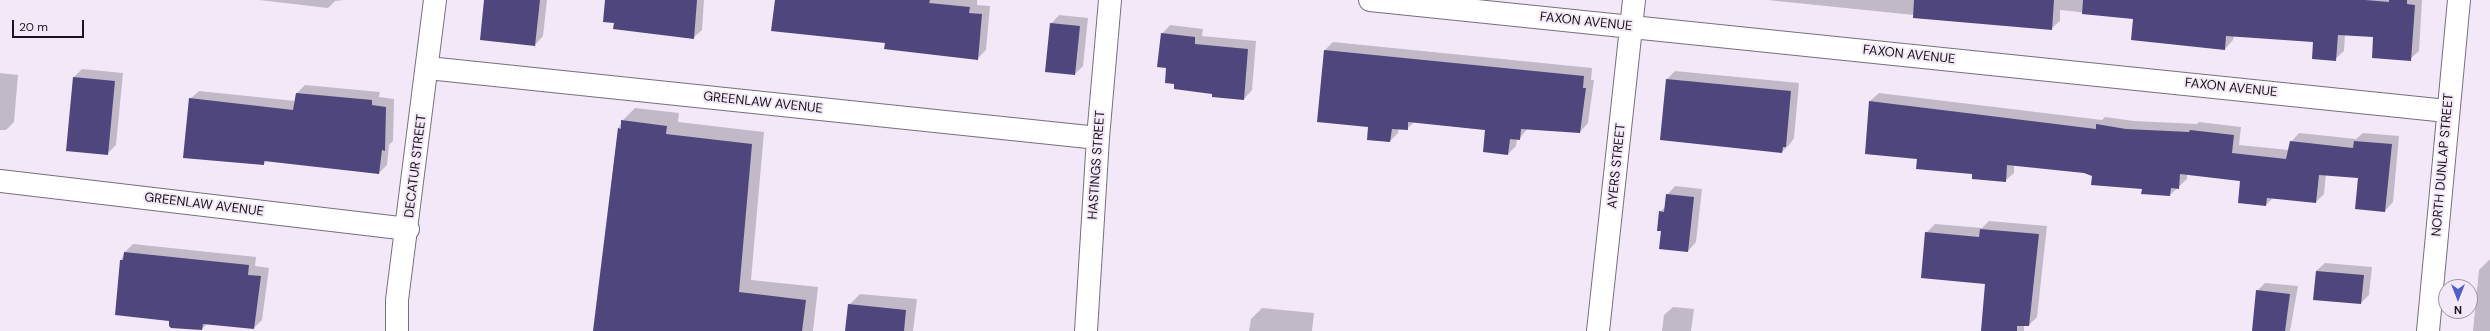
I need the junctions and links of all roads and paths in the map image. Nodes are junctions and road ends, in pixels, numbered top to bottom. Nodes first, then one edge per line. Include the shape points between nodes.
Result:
1 (435, 0) edge
2 (1110, 0) edge
3 (1370, 0) edge
4 (1634, 0) edge
5 (2459, 0) edge
6 (1631, 26) junction
7 (428, 68) junction
8 (2447, 111) junction
9 (1098, 138) junction
10 (0, 181) edge
11 (408, 229) junction
12 (397, 331) edge
13 (1086, 331) edge
14 (1598, 331) edge
15 (2428, 331) edge

1 - 7 street, DECATUR STREET
2 - 9 street, HASTINGS STREET
3 - 6 street, FAXON AVENUE
4 - 6 street, AYERS STREET
5 - 8 street, NORTH DUNLAP STREET
6 - 8 street, FAXON AVENUE
6 - 14 street, AYERS STREET
7 - 9 street, GREENLAW AVENUE
7 - 11 street, DECATUR STREET
8 - 15 street, NORTH DUNLAP STREET
9 - 13 street, HASTINGS STREET
10 - 11 street, GREENLAW AVENUE
11 - 12 street, DECATUR STREET via 397,300

